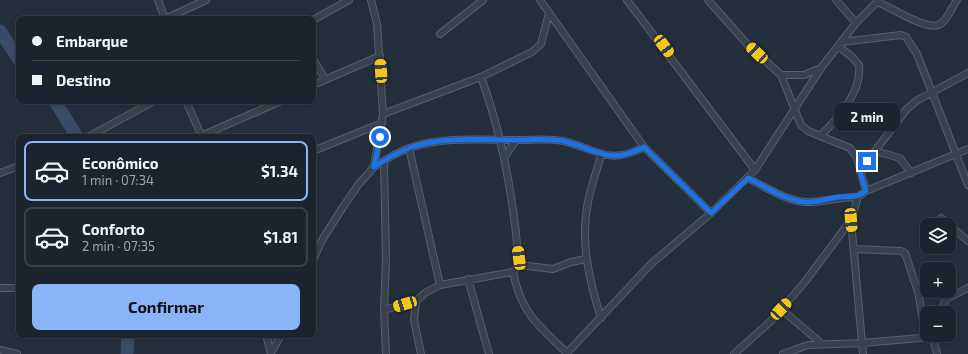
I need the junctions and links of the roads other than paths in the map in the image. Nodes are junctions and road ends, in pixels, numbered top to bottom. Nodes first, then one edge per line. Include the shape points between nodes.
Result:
1 (158, 0) edge
2 (206, 0) edge
3 (371, 0) edge
4 (483, 0) edge
5 (540, 0) edge
6 (627, 0) edge
7 (708, 0) edge
8 (836, 0) edge
9 (957, 0) edge
10 (346, 1) edge
11 (878, 1) edge
12 (549, 13) junction
13 (164, 16) edge
14 (171, 16) edge
15 (316, 18) edge
16 (856, 23) junction
17 (440, 34) dead end
18 (840, 44) junction
19 (380, 56) junction
20 (316, 64) edge
21 (821, 68) junction
22 (968, 73) edge
23 (781, 75) junction
24 (481, 77) junction
25 (325, 80) junction
26 (316, 84) edge
27 (931, 93) junction
28 (148, 104) edge
29 (187, 104) edge
30 (273, 104) edge
31 (794, 112) junction
32 (383, 114) junction
33 (382, 122) junction
34 (94, 134) edge
35 (201, 134) edge
36 (206, 134) edge
37 (820, 136) junction
38 (499, 139) junction
39 (516, 140) junction
40 (644, 147) junction
41 (409, 148) junction
42 (968, 149) edge
43 (316, 150) edge
44 (875, 151) junction
45 (602, 155) junction
46 (956, 155) junction
47 (504, 158) junction
48 (384, 161) junction
49 (16, 167) edge
50 (374, 167) junction
51 (755, 170) junction
52 (860, 171) junction
53 (0, 173) edge
54 (911, 173) junction
55 (748, 178) junction
56 (968, 185) edge
57 (866, 191) junction
58 (858, 197) junction
59 (711, 213) junction
60 (851, 220) junction
61 (956, 231) edge
62 (968, 241) edge
63 (854, 249) junction
64 (316, 253) edge
65 (586, 260) junction
66 (519, 265) junction
67 (513, 272) junction
68 (468, 279) junction
69 (440, 285) junction
70 (0, 288) edge
71 (16, 288) edge
72 (968, 288) edge
73 (416, 301) junction
74 (922, 306) edge
75 (943, 306) edge
76 (781, 309) junction
77 (384, 310) junction
78 (601, 318) junction
79 (920, 337) edge
80 (267, 338) edge
81 (279, 338) edge
82 (932, 342) edge
83 (862, 343) junction
84 (822, 344) junction
85 (0, 350) edge
86 (567, 353) edge
87 (16, 354) edge
88 (271, 354) edge
89 (386, 354) edge
90 (421, 354) edge
91 (489, 354) edge
92 (734, 354) edge
93 (783, 354) edge
94 (863, 354) edge
95 (937, 354) edge

1 - 13 street
2 - 14 street
3 - 19 street via 377,24
4 - 17 street
5 - 12 street
6 - 51 street
7 - 23 street via 748,45
8 - 16 street
9 - 11 street via 942,23 933,26 920,24
10 - 15 street
11 - 16 street
12 - 24 street via 544,36 538,48
12 - 40 street
16 - 18 street
18 - 21 street
18 - 27 street via 901,35 906,37 917,54
18 - 37 street via 859,65 858,82 845,107
19 - 25 street
19 - 32 street
20 - 25 street
21 - 23 street via 804,75
21 - 31 street
22 - 27 street
23 - 31 street
24 - 32 street
24 - 38 street
25 - 26 street
27 - 44 street via 906,110
27 - 46 street
28 - 34 street
29 - 35 street
30 - 36 street
31 - 37 street via 801,125
31 - 51 street
32 - 33 street
33 - 43 street
33 - 50 street
37 - 52 street via 850,148 857,158
38 - 39 street
38 - 41 street via 459,140
38 - 47 street
39 - 45 street via 563,141
39 - 47 street
40 - 45 street via 621,155
40 - 59 street
41 - 48 street
41 - 69 street
42 - 46 street
44 - 52 street
44 - 54 street via 900,158
45 - 65 street via 588,202
46 - 54 street
46 - 56 street
47 - 66 street
48 - 50 street
48 - 77 street
49 - 53 street
50 - 64 street via 343,207
51 - 55 street
52 - 57 street
54 - 57 street
55 - 58 street via 786,197 804,202 845,196
55 - 59 street
57 - 58 street
58 - 60 street
59 - 78 street via 651,264
60 - 63 street
60 - 76 street via 804,283
61 - 62 street
63 - 74 street via 905,253
63 - 83 street
65 - 66 street via 571,262 553,270
65 - 78 street
66 - 67 street
67 - 68 street
67 - 86 street via 520,298 530,317
68 - 69 street
68 - 91 street
69 - 73 street
70 - 71 street
72 - 75 street via 946,299
73 - 77 street
73 - 90 street via 414,320
76 - 84 street
76 - 92 street
77 - 89 street
78 - 86 street
79 - 83 street
80 - 88 street
81 - 88 street
82 - 95 street
83 - 84 street
83 - 94 street
84 - 93 street via 808,344
85 - 87 street

